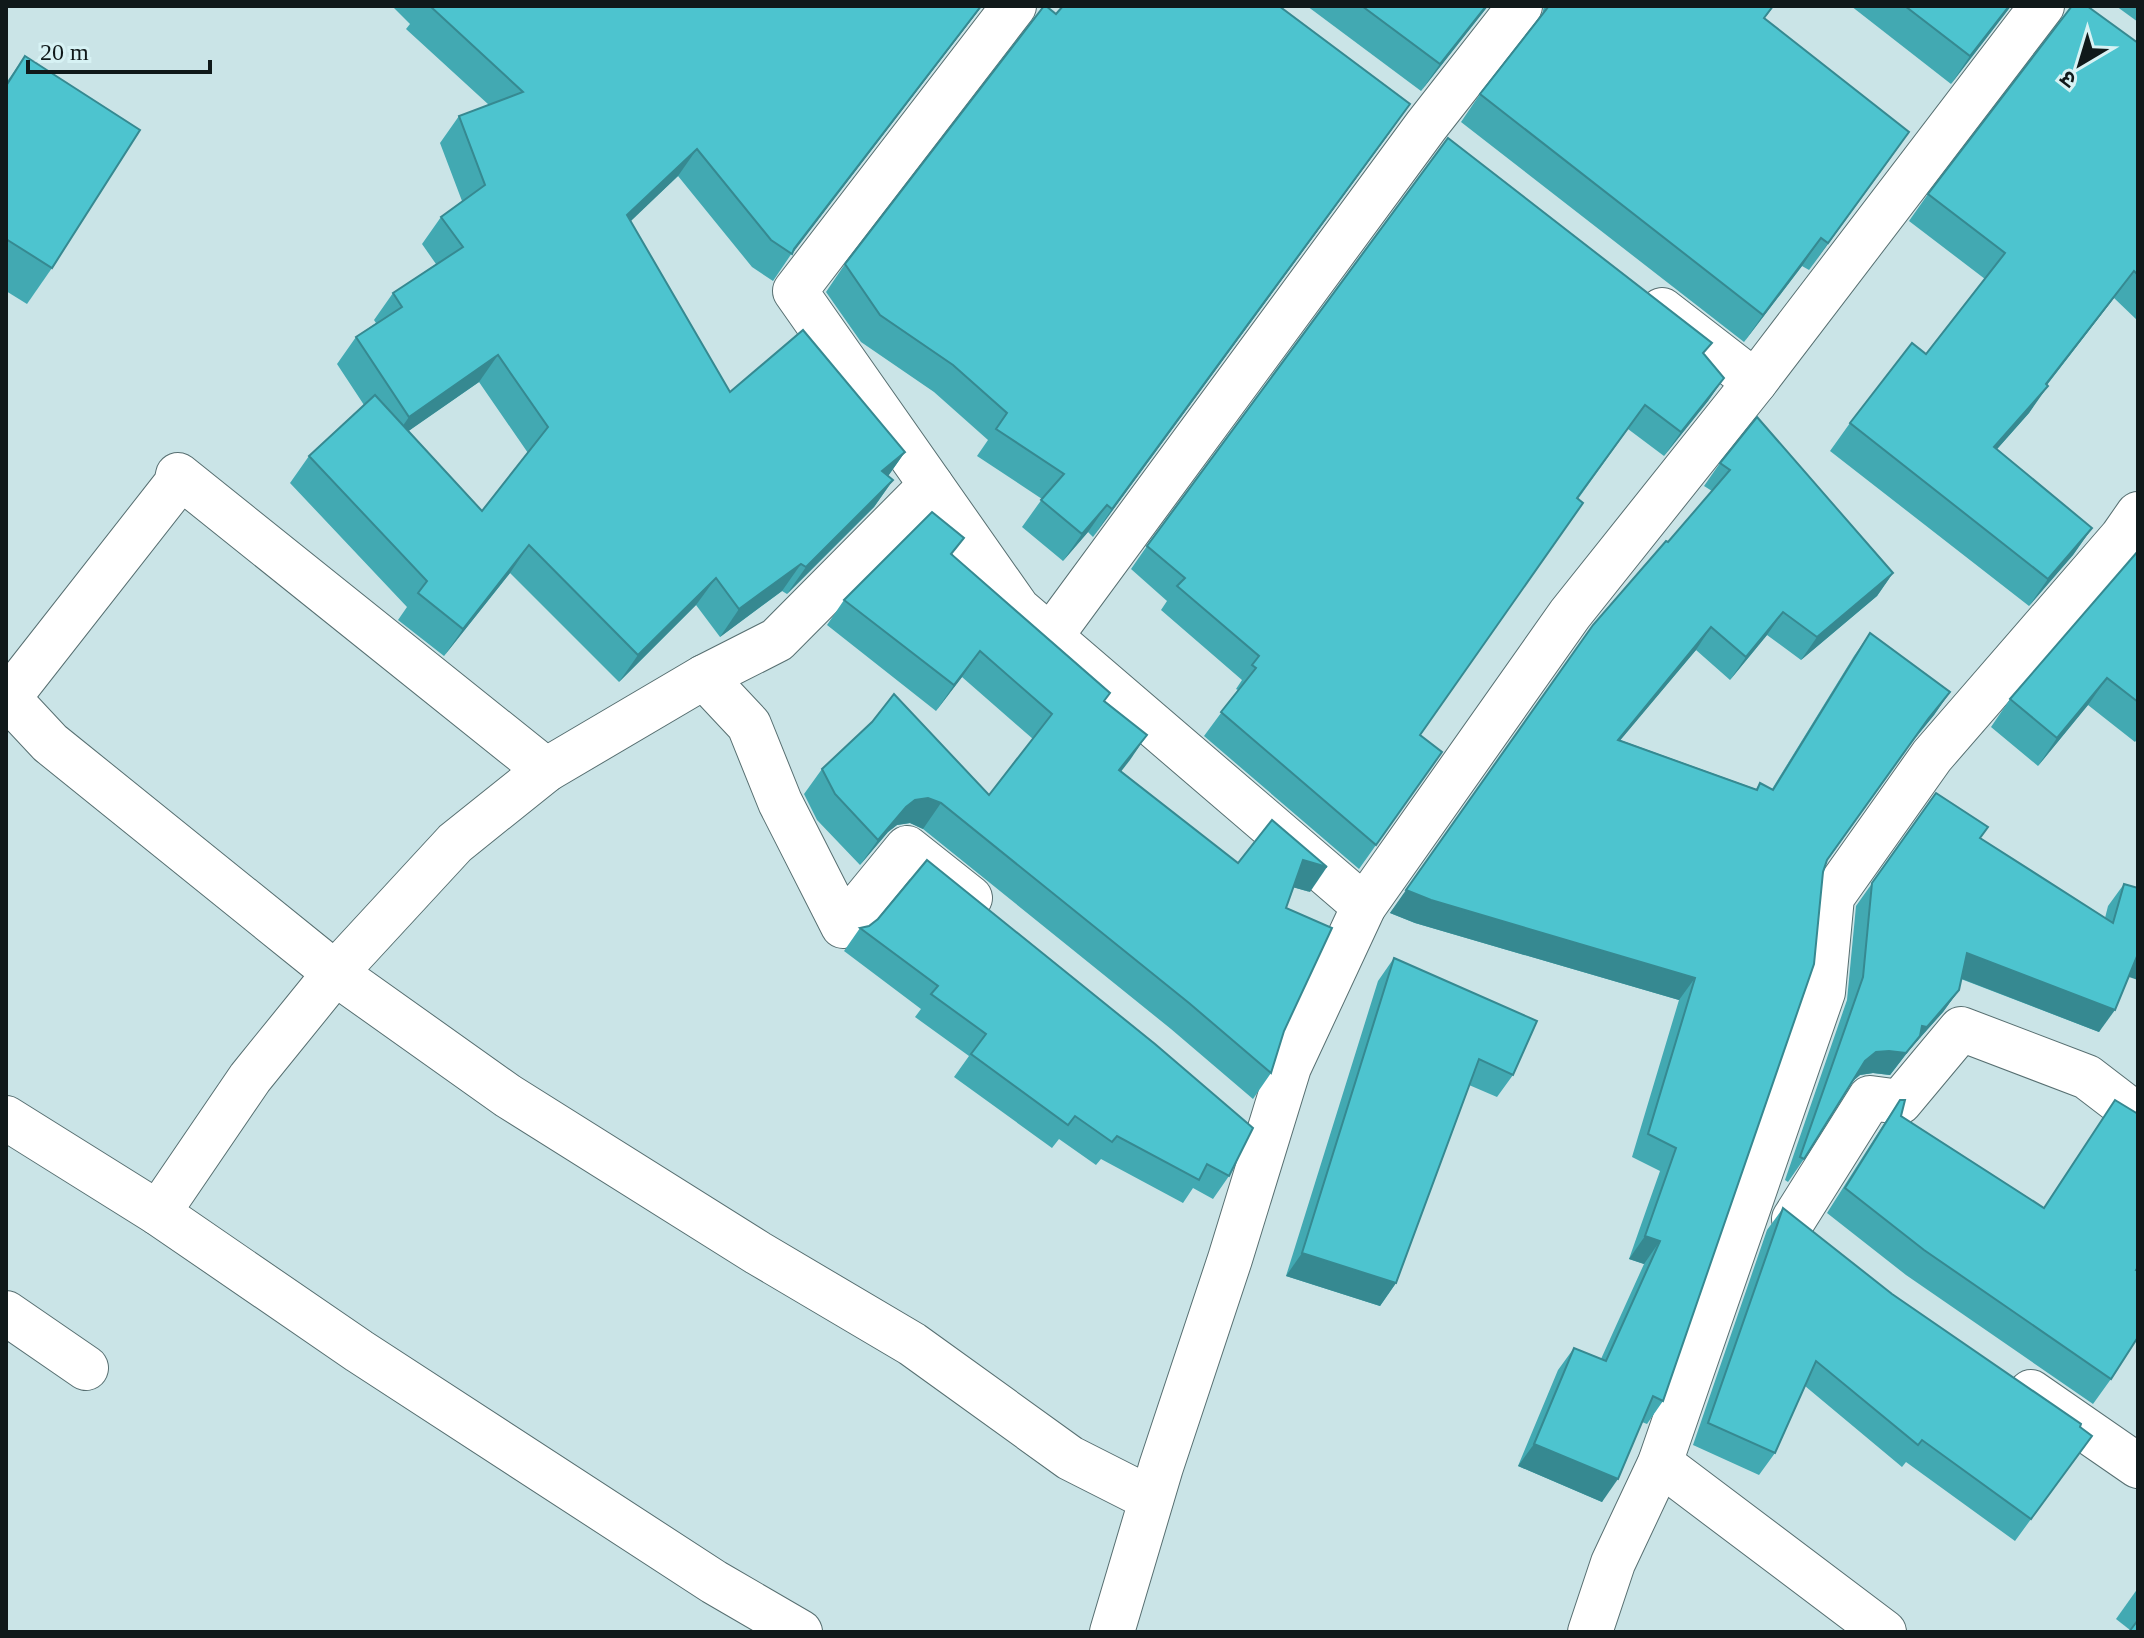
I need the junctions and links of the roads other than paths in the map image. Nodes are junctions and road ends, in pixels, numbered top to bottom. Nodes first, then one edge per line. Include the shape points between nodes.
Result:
1 (1014, 6) edge
2 (1520, 6) edge
3 (2066, 9) edge
4 (1389, 98) edge
5 (1438, 136) junction
6 (1633, 287) edge
7 (1755, 382) junction
8 (931, 485) junction
9 (2138, 514) edge
10 (1050, 637) junction
11 (704, 677) junction
12 (7, 699) edge
13 (546, 770) junction
14 (1364, 906) junction
15 (994, 918) edge
16 (335, 973) junction
17 (1232, 1114) edge
18 (2138, 1116) edge
19 (6, 1118) edge
20 (1265, 1142) junction
21 (1756, 1189) junction
22 (158, 1213) junction
23 (6, 1313) edge
24 (1995, 1367) edge
25 (86, 1368) dead end
26 (1660, 1463) junction
27 (2138, 1466) edge
28 (1151, 1499) junction
29 (800, 1632) edge
30 (1112, 1632) edge
31 (1590, 1632) edge
32 (1884, 1632) edge

1 - 8 street via 795,291
2 - 5 street
3 - 7 street
4 - 5 street
5 - 10 street
6 - 7 street
7 - 14 street via 1570,614
8 - 10 street via 1018,609
8 - 11 street via 777,640
9 - 21 street via 1932,756 1832,897 1823,992
10 - 14 street
11 - 13 street
11 - 15 street via 749,725 780,802 843,926 907,848
12 - 13 street via 178,475
12 - 16 street via 50,743
13 - 16 street via 455,843
14 - 20 street via 1289,1067
16 - 22 street via 250,1078
16 - 28 street via 508,1096 912,1344 1070,1458
17 - 20 street
18 - 21 street via 2087,1077 1961,1029 1900,1102 1870,1098 1806,1229
19 - 22 street
20 - 28 street
21 - 26 street
22 - 29 street via 359,1351 714,1582
23 - 25 street
24 - 27 street
26 - 31 street via 1613,1563
26 - 32 street
28 - 30 street

